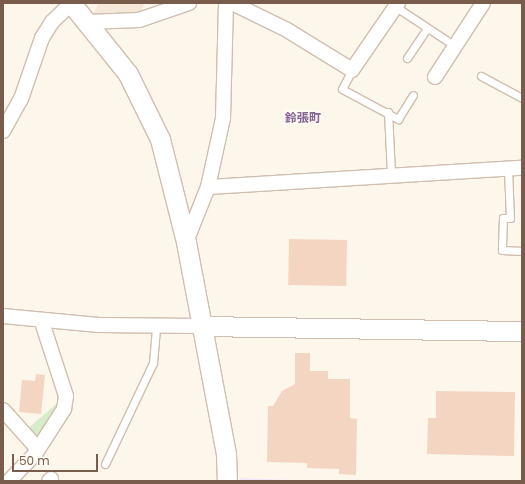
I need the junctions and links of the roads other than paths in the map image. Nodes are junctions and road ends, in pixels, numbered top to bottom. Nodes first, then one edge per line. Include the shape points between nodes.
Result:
1 (72, 3) edge
2 (188, 3) edge
3 (226, 3) edge
4 (232, 3) edge
5 (483, 3) edge
6 (397, 5) edge
7 (88, 22) junction
8 (427, 28) junction
9 (455, 46) junction
10 (406, 58) dead end
11 (352, 70) junction
12 (481, 76) dead end
13 (435, 77) dead end
14 (413, 95) dead end
15 (522, 98) edge
16 (388, 112) junction
17 (3, 131) edge
18 (515, 168) edge
19 (391, 174) junction
20 (208, 187) junction
21 (186, 242) junction
22 (522, 251) edge
23 (3, 316) edge
24 (42, 322) junction
25 (156, 325) junction
26 (200, 326) junction
27 (522, 331) edge
28 (3, 410) edge
29 (38, 449) junction
30 (105, 464) dead end
31 (8, 481) edge
32 (227, 481) edge

1 - 7 street
1 - 17 street via 52,22 42,38 21,99
2 - 7 street via 139,20
3 - 20 street via 223,118
4 - 11 street via 287,30
5 - 9 street
6 - 8 lane
6 - 11 street
7 - 21 street via 128,74 160,139
8 - 9 lane
8 - 10 lane
9 - 13 street
11 - 16 lane via 342,89
12 - 15 lane
14 - 16 lane via 398,119
16 - 19 lane
18 - 19 street
18 - 22 lane via 510,218 503,218 502,250
19 - 20 street
20 - 21 street
21 - 26 street
23 - 24 street
24 - 25 street
24 - 29 street via 66,396 64,409
25 - 26 street
25 - 30 lane via 153,363
26 - 27 street
26 - 32 street via 226,454
28 - 29 street
29 - 31 street

